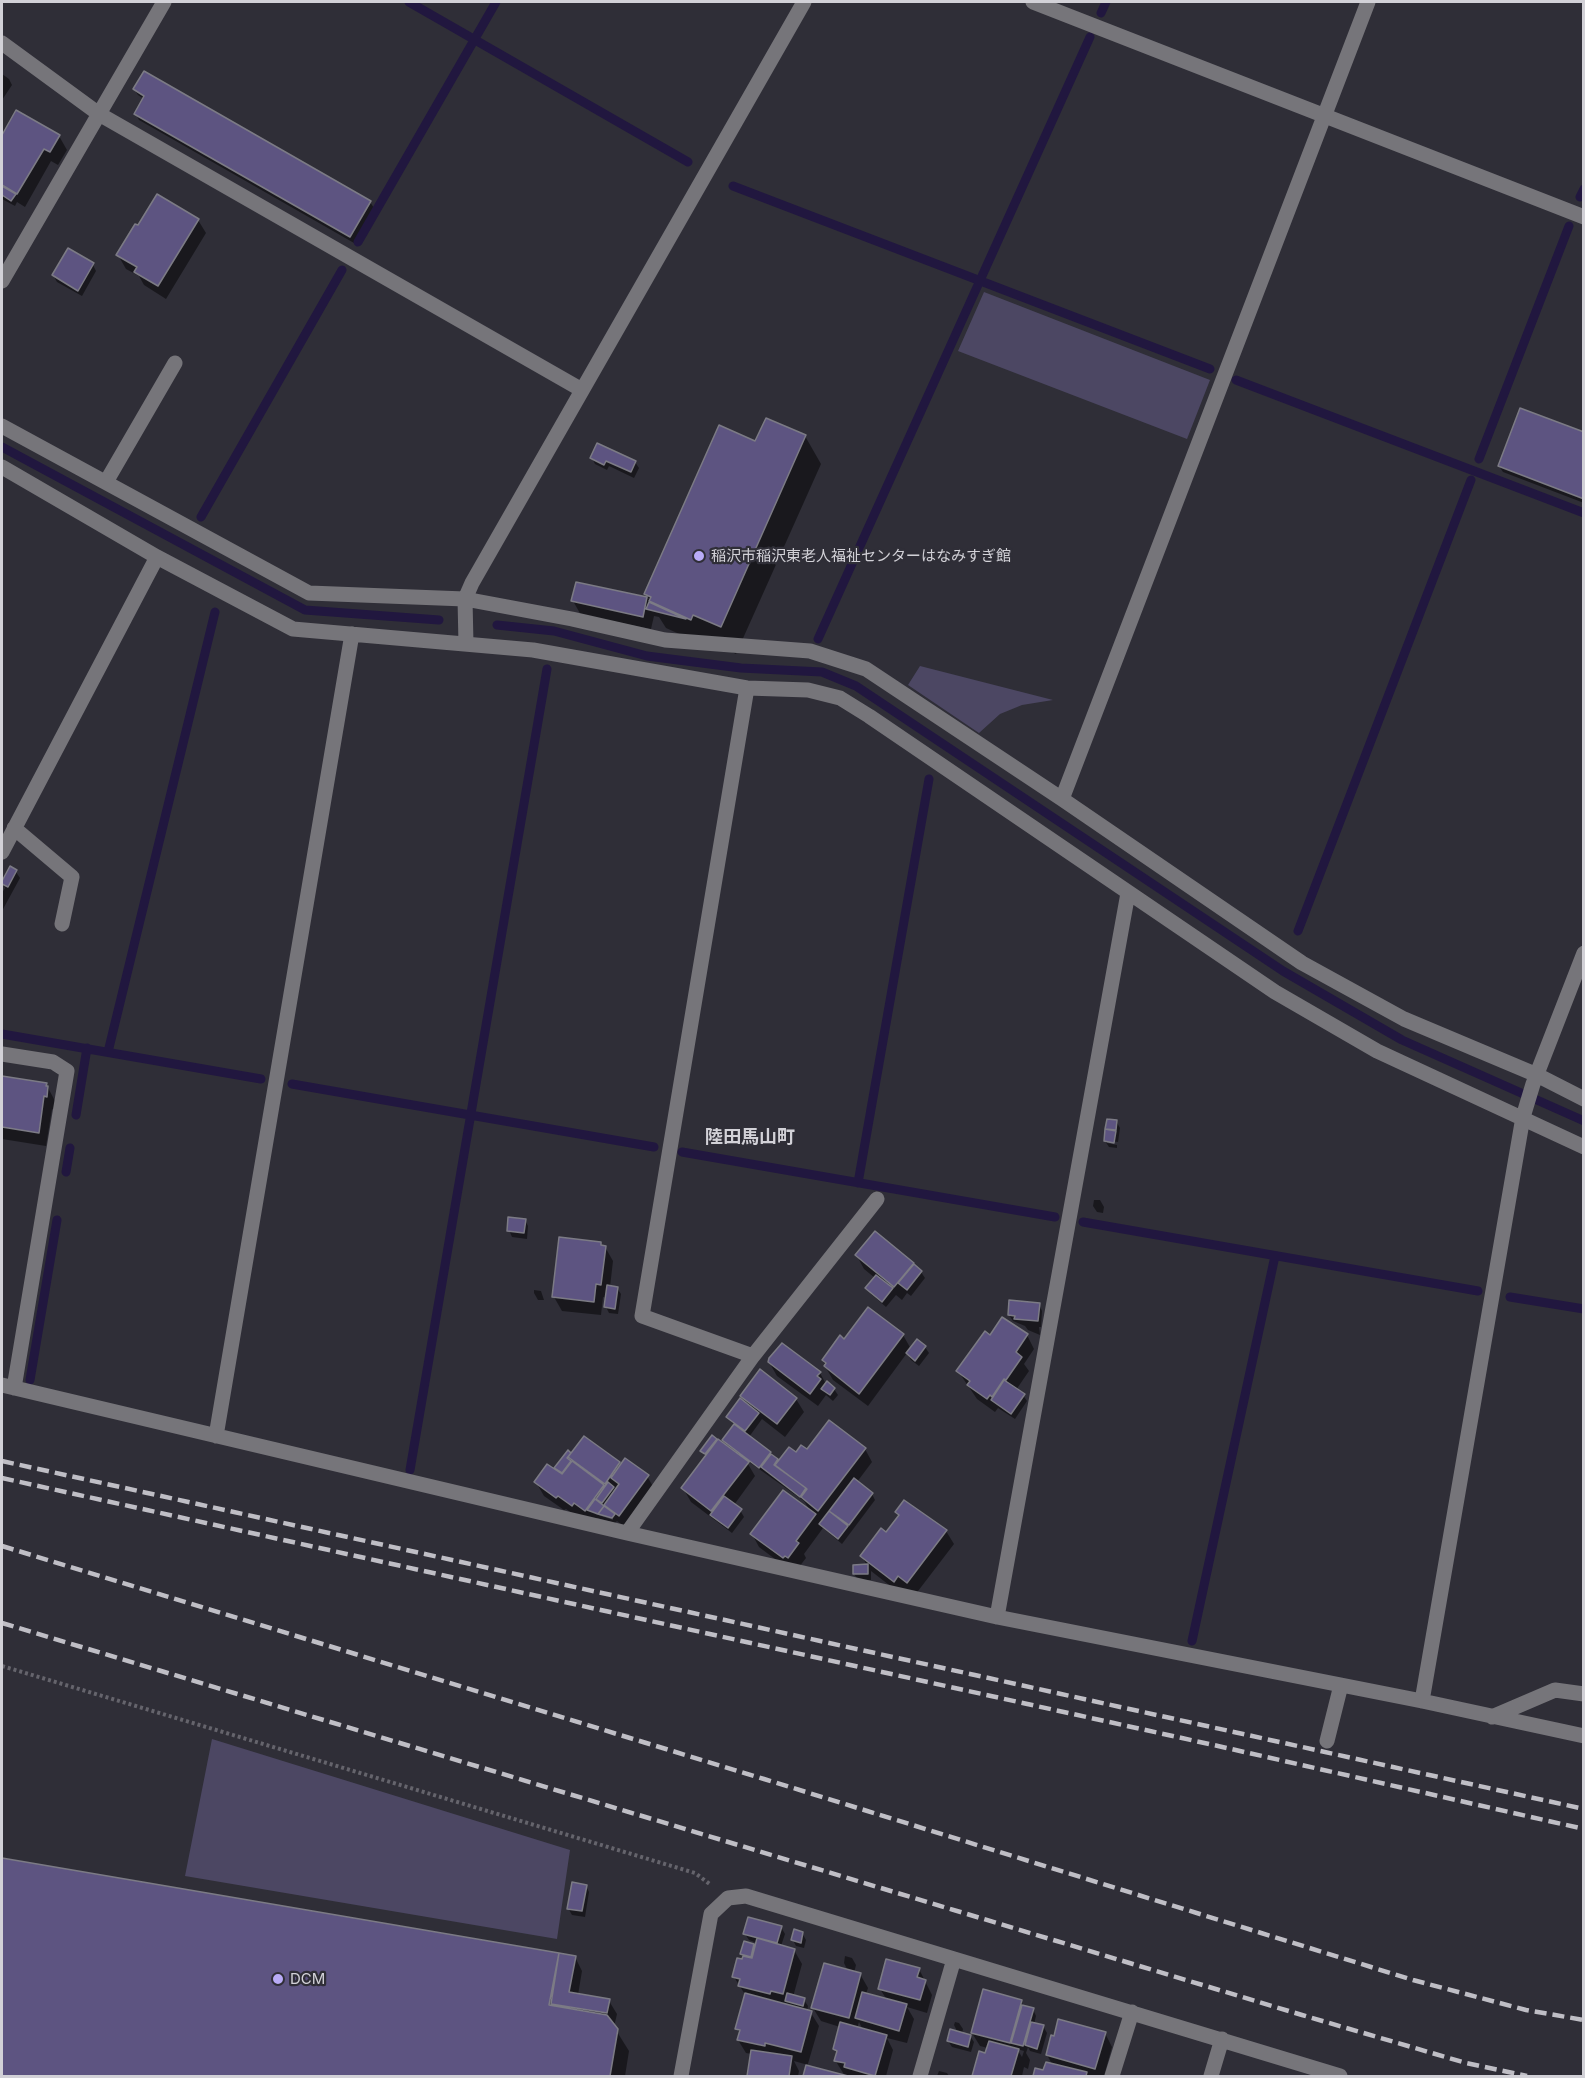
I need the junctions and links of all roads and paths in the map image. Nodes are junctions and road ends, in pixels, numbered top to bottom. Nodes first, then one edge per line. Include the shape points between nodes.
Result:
1 (164, 2) edge
2 (804, 2) edge
3 (1033, 2) edge
4 (1368, 2) edge
5 (2, 43) edge
6 (99, 114) junction
7 (1324, 116) junction
8 (1584, 216) edge
9 (2, 281) edge
10 (175, 363) dead end
11 (582, 390) junction
12 (2, 426) edge
13 (2, 467) edge
14 (106, 482) junction
15 (157, 557) junction
16 (465, 599) junction
17 (352, 634) junction
18 (466, 644) junction
19 (747, 688) junction
20 (1062, 799) junction
21 (14, 828) junction
22 (2, 852) edge
23 (1128, 893) junction
24 (62, 924) dead end
25 (1584, 953) edge
26 (2, 1054) edge
27 (1535, 1079) junction
28 (1584, 1099) edge
29 (1525, 1112) junction
30 (1584, 1147) edge
31 (877, 1199) dead end
32 (753, 1356) junction
33 (8, 1387) edge
34 (216, 1436) junction
35 (627, 1533) junction
36 (997, 1617) junction
37 (2, 1666) edge
38 (1341, 1685) junction
39 (1584, 1694) edge
40 (1422, 1701) junction
41 (1492, 1717) junction
42 (1584, 1736) edge
43 (1327, 1741) dead end
44 (728, 1898) junction
45 (954, 1959) junction
46 (1132, 2012) junction
47 (1222, 2039) junction
48 (681, 2076) edge
49 (920, 2076) edge
50 (1112, 2076) edge
51 (1211, 2076) edge
52 (1340, 2076) edge

1 - 6 street
2 - 11 street
3 - 7 street
4 - 7 street
5 - 6 street
6 - 9 street
6 - 11 street
7 - 8 street
7 - 20 street
10 - 14 street
11 - 16 street
12 - 14 street
13 - 15 street
14 - 16 street via 309,593
15 - 17 street via 293,629
15 - 21 street
16 - 18 street
16 - 20 street via 665,640 810,651 866,669
17 - 18 street
17 - 34 street
18 - 19 street via 533,650
19 - 23 street via 808,690 840,698
19 - 32 street via 642,1316
20 - 27 street via 1302,963 1404,1019
21 - 22 street
21 - 24 street via 72,877
23 - 29 street via 1275,992 1367,1046
23 - 36 street
25 - 27 street
26 - 33 street via 53,1062 66,1071
27 - 28 street
27 - 29 street
29 - 30 street
29 - 40 street
31 - 32 street
32 - 35 street
33 - 34 street
34 - 35 street
35 - 36 street
36 - 38 street
37 - 44 path via 695,1873
38 - 40 street
38 - 43 street
39 - 41 street via 1555,1690
40 - 41 street
41 - 42 street
44 - 45 street via 746,1896
44 - 48 street via 711,1914
45 - 46 street
45 - 49 street
46 - 47 street
46 - 50 street
47 - 51 street
47 - 52 street

